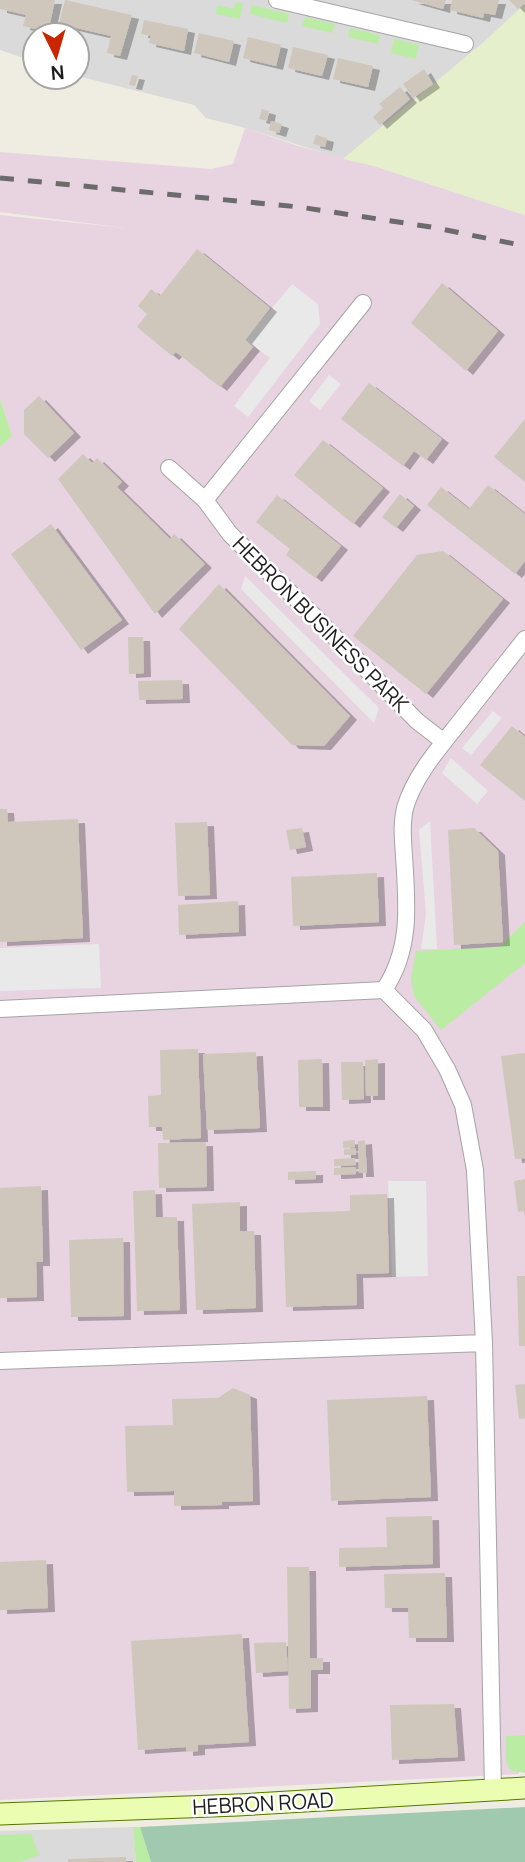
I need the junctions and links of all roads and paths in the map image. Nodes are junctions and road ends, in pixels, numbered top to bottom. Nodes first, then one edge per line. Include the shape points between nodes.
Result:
1 (277, 0) edge
2 (465, 44) dead end
3 (363, 303) dead end
4 (169, 468) dead end
5 (205, 500) junction
6 (525, 639) edge
7 (444, 742) junction
8 (384, 990) junction
9 (0, 1009) edge
10 (484, 1343) junction
11 (0, 1362) edge
12 (525, 1788) edge
13 (494, 1789) junction
14 (10, 1813) edge

1 - 2 street
3 - 5 street
4 - 5 street, HEBRON BUSINESS PARK
5 - 7 street, HEBRON BUSINESS PARK via 230,534 417,722
6 - 7 street
7 - 8 street via 417,780 405,810 405,937
8 - 9 street
8 - 10 street via 424,1030 463,1105 475,1170
10 - 11 street
10 - 13 street
12 - 13 street, HEBRON ROAD
13 - 14 street, HEBRON ROAD

